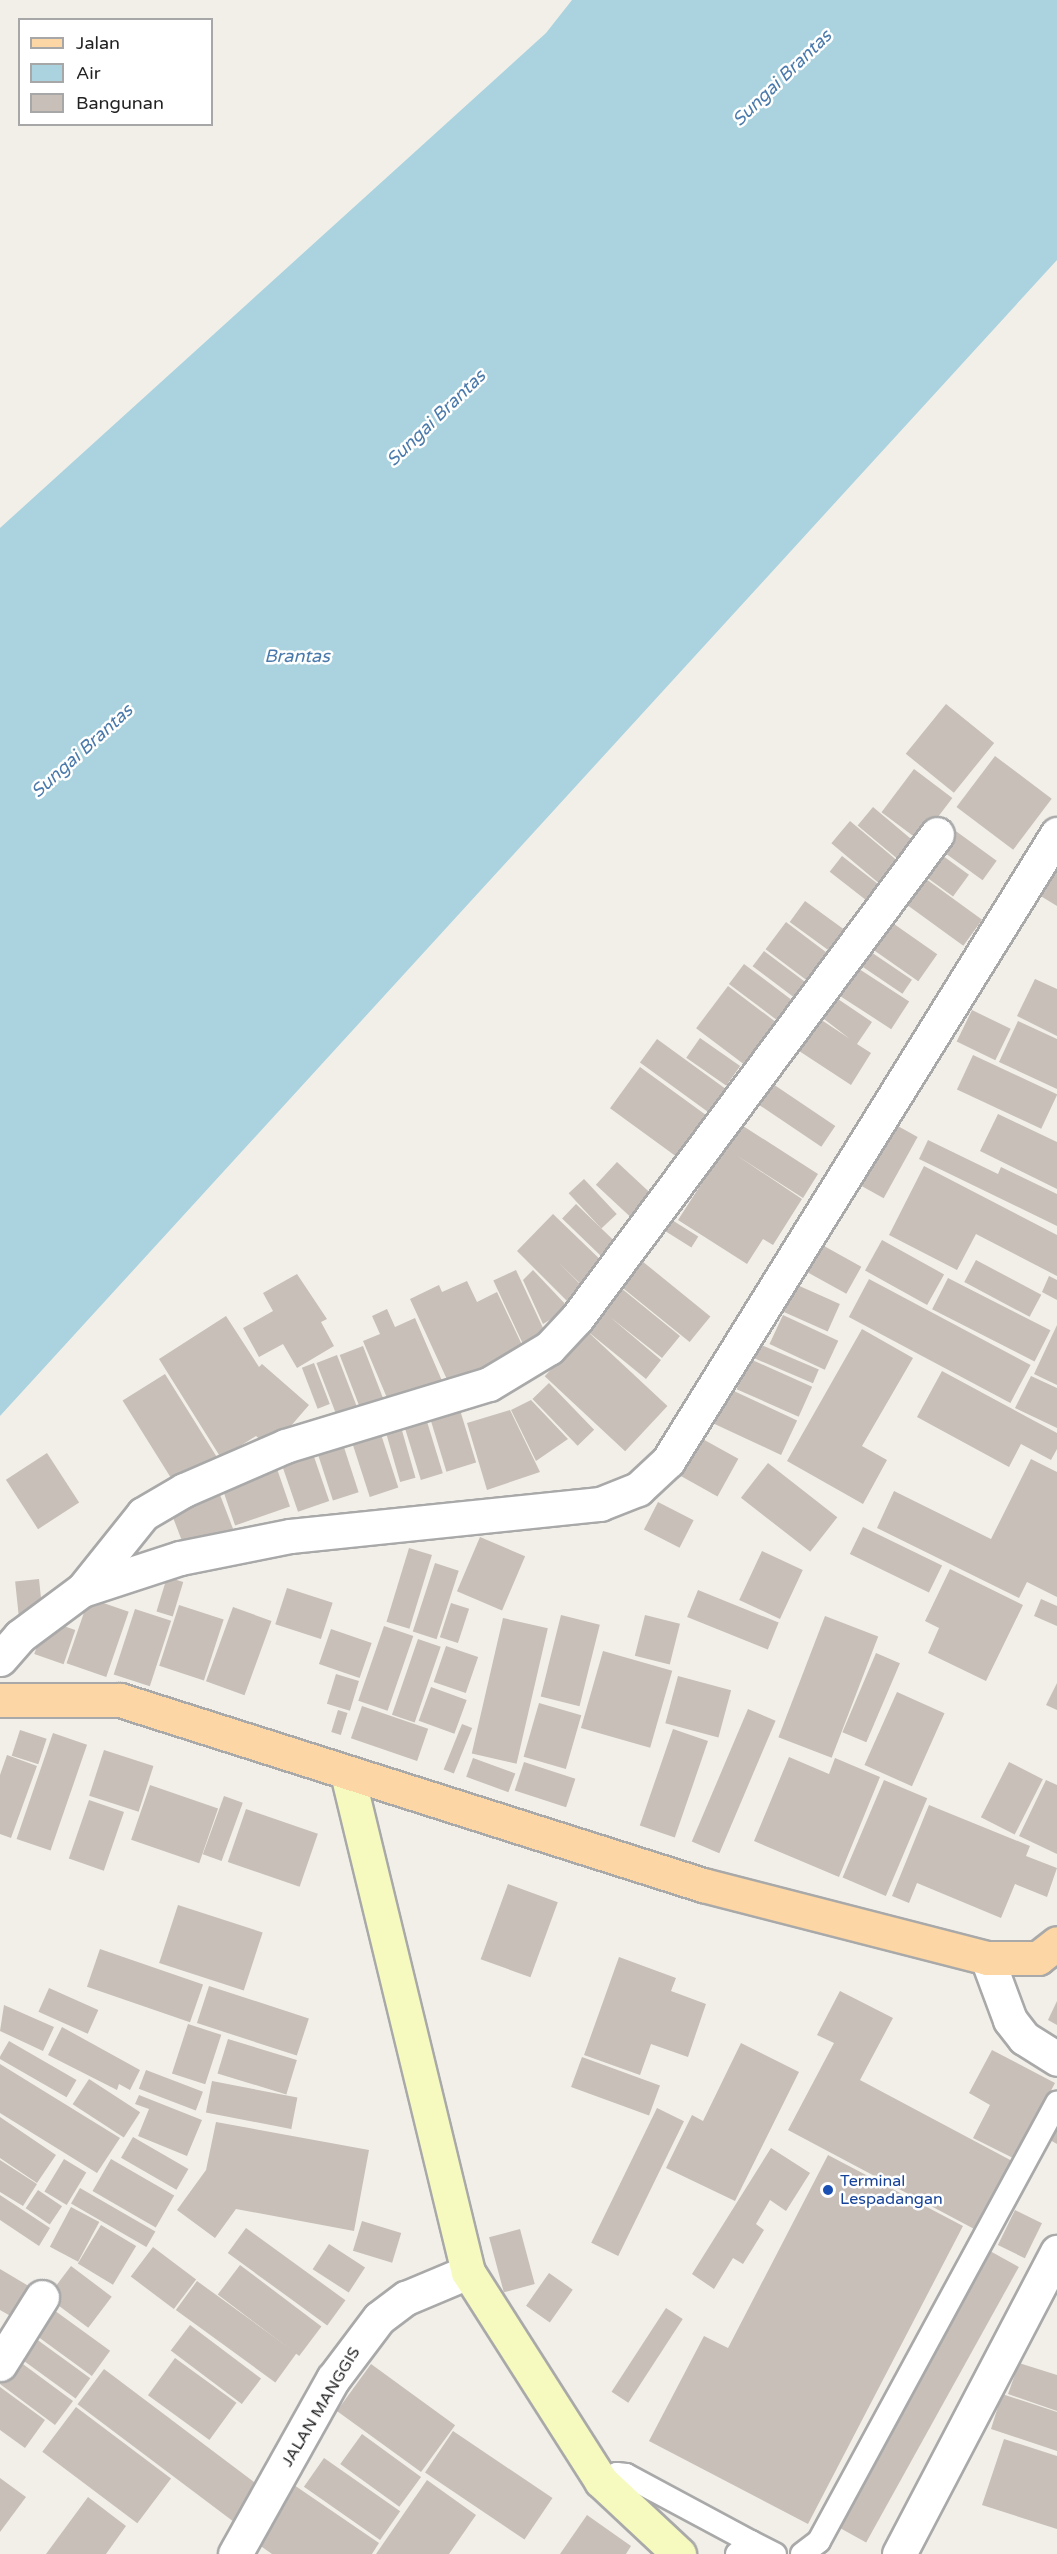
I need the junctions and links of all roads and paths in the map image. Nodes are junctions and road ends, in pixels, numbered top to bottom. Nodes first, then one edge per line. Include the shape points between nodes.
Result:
1 (938, 834) dead end
2 (1057, 834) edge
3 (82, 1590) junction
4 (0, 1659) edge
5 (0, 1700) edge
6 (346, 1773) junction
7 (1057, 1943) edge
8 (987, 1958) junction
9 (1057, 2059) edge
10 (1057, 2102) edge
11 (1057, 2252) edge
12 (468, 2272) junction
13 (42, 2297) dead end
14 (0, 2364) edge
15 (601, 2481) junction
16 (744, 2548) edge
17 (235, 2554) edge
18 (679, 2554) edge
19 (776, 2554) edge
20 (802, 2554) edge
21 (899, 2554) edge

1 - 3 street via 577,1318 549,1348 489,1384 285,1446 184,1490 143,1514
2 - 3 street via 668,1461 638,1489 600,1504 290,1536 136,1570
3 - 4 street via 20,1636
5 - 6 main road via 120,1700
6 - 8 main road via 702,1885
6 - 12 main road
7 - 8 main road via 1038,1958
8 - 9 street via 1010,2020 1024,2038
10 - 20 lane via 819,2541
11 - 21 street
12 - 15 main road
12 - 17 street, JALAN MANGGIS via 406,2298 379,2318 333,2379
13 - 14 street
15 - 16 lane via 617,2474 626,2475
15 - 18 main road
16 - 19 lane

